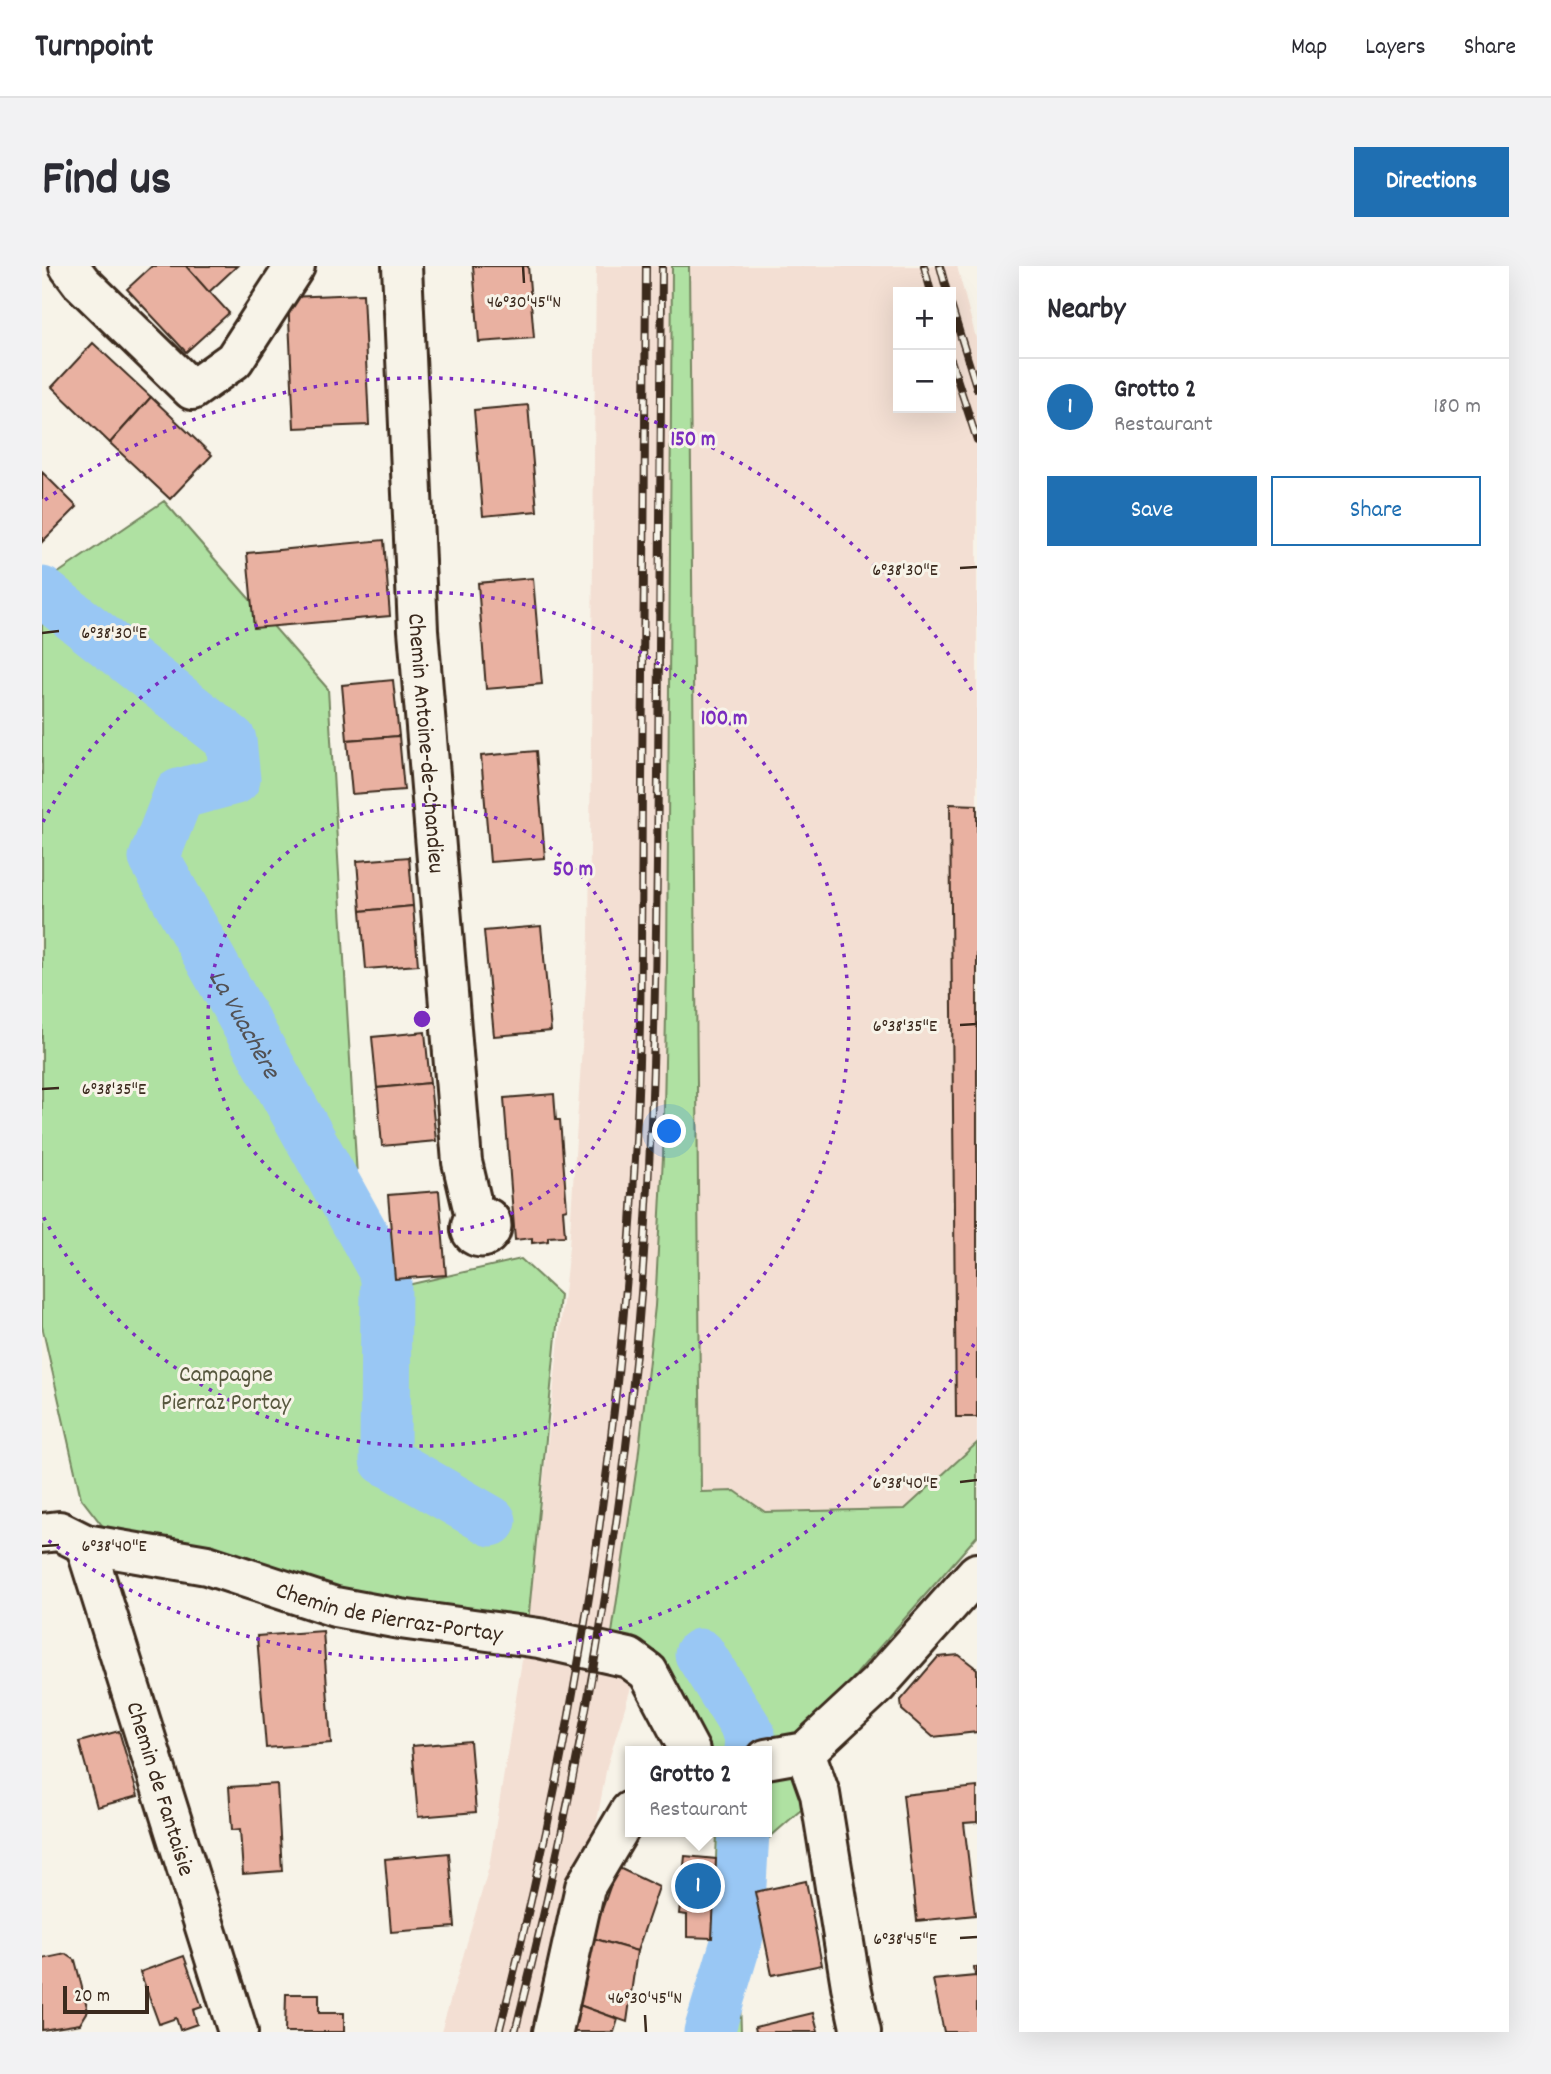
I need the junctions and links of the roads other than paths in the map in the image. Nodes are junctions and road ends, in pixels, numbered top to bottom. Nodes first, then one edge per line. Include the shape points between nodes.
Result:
1 (69, 266) edge
2 (295, 266) edge
3 (402, 266) edge
4 (475, 1217) dead end
5 (42, 1533) edge
6 (85, 1544) junction
7 (977, 1573) edge
8 (687, 1746) edge
9 (805, 1752) junction
10 (772, 1758) edge
11 (625, 1819) edge
12 (238, 2032) edge
13 (553, 2032) edge
14 (861, 2032) edge

1 - 2 street via 192,390 234,360
3 - 4 street, Chemin Antoine-de-Chandieu via 419,638 462,1162
5 - 6 street, Chemin de Pierraz-Portay via 59,1531
6 - 8 street, Chemin de Pierraz-Portay via 207,1565 335,1607 539,1637 629,1658 648,1672
6 - 12 street, Chemin de Fantaisie
7 - 9 street via 877,1685
9 - 10 street
9 - 14 street via 820,1794
11 - 13 street via 585,1887

